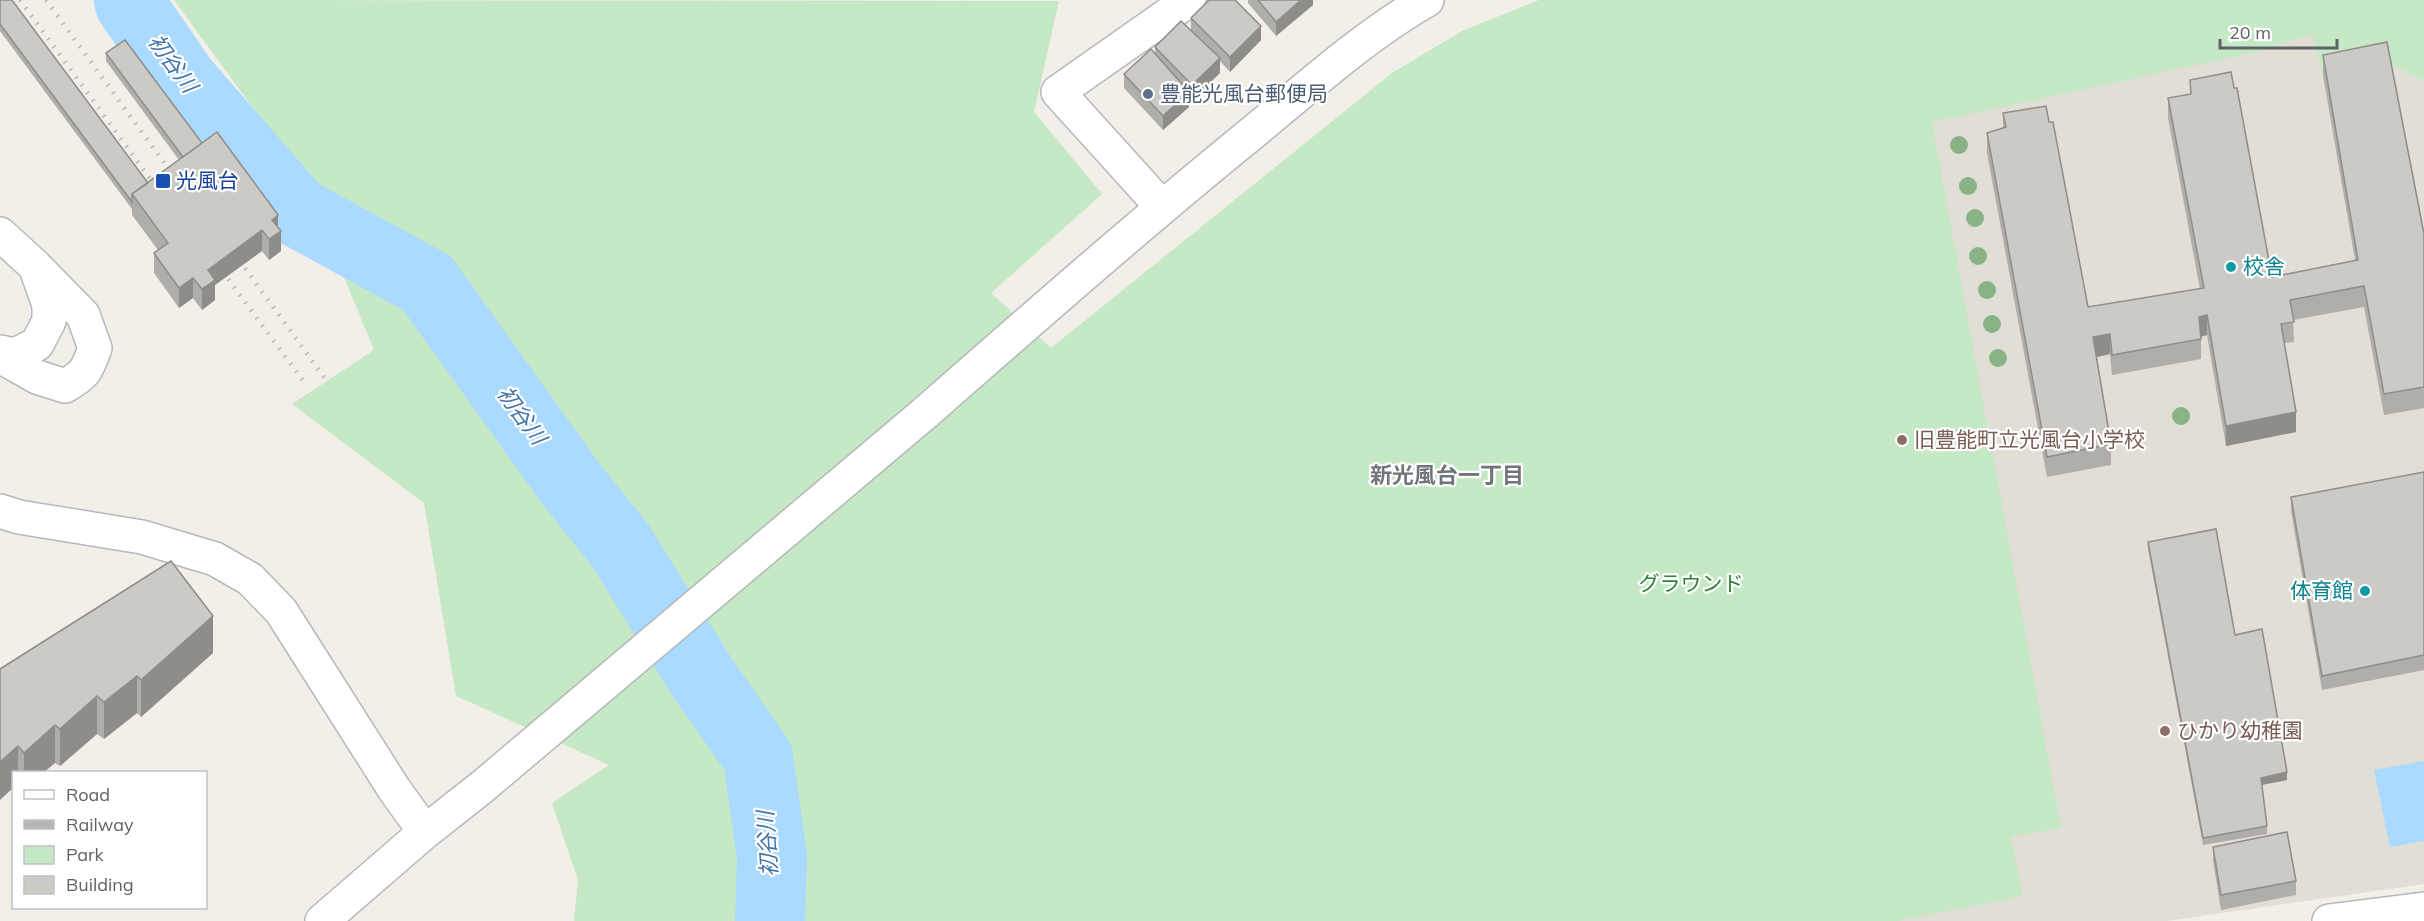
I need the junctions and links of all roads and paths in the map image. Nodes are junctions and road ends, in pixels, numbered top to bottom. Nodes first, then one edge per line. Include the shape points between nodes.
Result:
1 (1189, 0) edge
2 (1427, 0) edge
3 (1162, 207) junction
4 (0, 234) edge
5 (35, 266) junction
6 (0, 354) edge
7 (0, 511) edge
8 (425, 832) junction
9 (2424, 909) edge
10 (322, 921) edge
11 (2329, 921) edge

1 - 3 street via 1058,92
2 - 3 street via 1378,30
3 - 8 street, bridge via 925,413
4 - 5 street
5 - 6 street via 49,305 49,321 37,344 15,355
5 - 6 street via 83,315 95,348 91,360 83,375 65,386 37,377
7 - 8 street via 142,537 215,559 250,579 281,611
8 - 10 street
9 - 11 street

